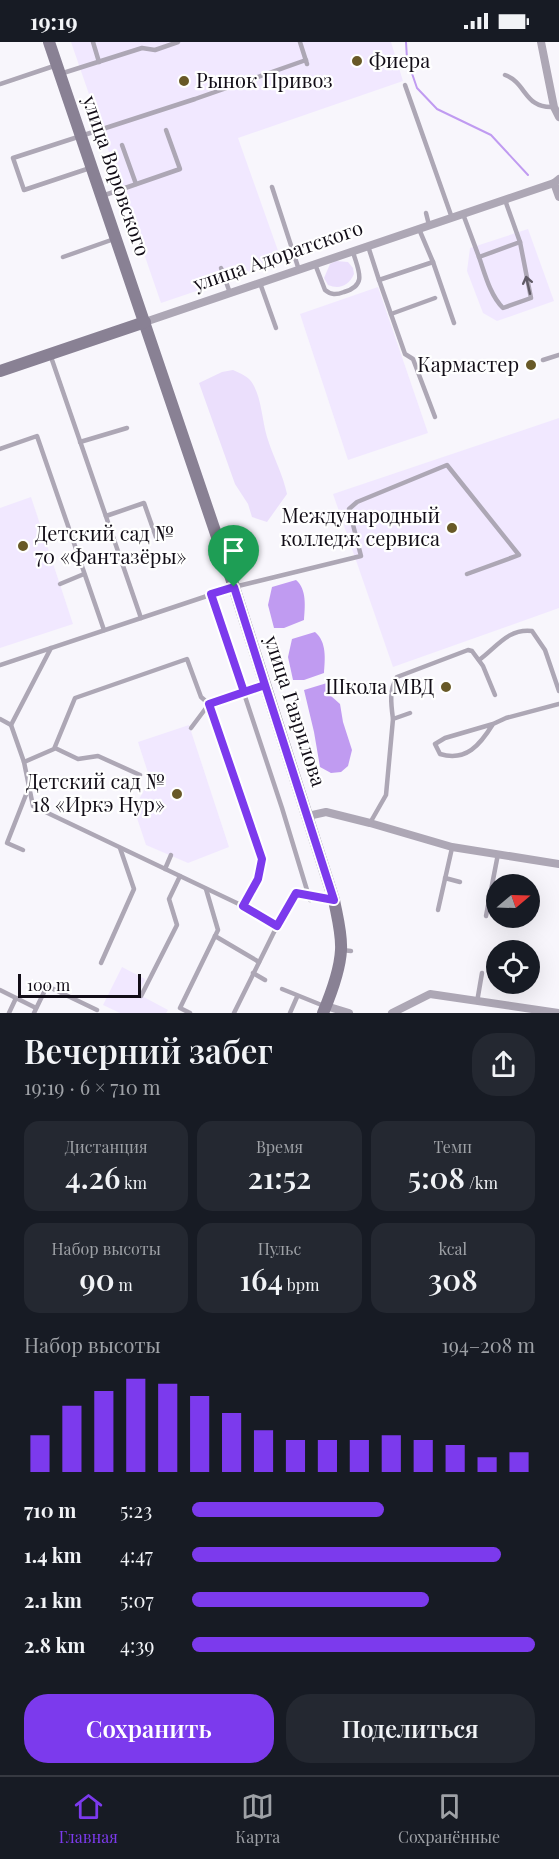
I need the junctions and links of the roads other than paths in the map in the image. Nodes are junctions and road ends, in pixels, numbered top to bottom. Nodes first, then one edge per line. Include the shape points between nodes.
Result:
1 (49, 42) edge
2 (93, 42) edge
3 (178, 42) edge
4 (300, 42) edge
5 (541, 42) edge
6 (141, 45) edge
7 (99, 62) junction
8 (58, 69) junction
9 (506, 75) dead end
10 (0, 84) edge
11 (405, 85) dead end
12 (554, 107) junction
13 (559, 117) edge
14 (166, 130) dead end
15 (81, 135) junction
16 (122, 145) dead end
17 (92, 167) junction
18 (556, 181) edge
19 (136, 184) junction
20 (272, 187) dead end
21 (102, 196) junction
22 (559, 197) edge
23 (505, 200) junction
24 (426, 213) dead end
25 (463, 214) junction
26 (452, 218) junction
27 (430, 225) junction
28 (419, 229) junction
29 (117, 238) junction
30 (520, 242) junction
31 (368, 246) junction
32 (352, 252) junction
33 (63, 256) dead end
34 (478, 257) junction
35 (433, 262) junction
36 (315, 264) junction
37 (221, 268) dead end
38 (299, 270) junction
39 (380, 280) junction
40 (260, 283) junction
41 (230, 293) junction
42 (435, 298) dead end
43 (391, 314) junction
44 (145, 322) junction
45 (454, 323) dead end
46 (276, 328) dead end
47 (50, 354) junction
48 (559, 355) edge
49 (543, 360) dead end
50 (0, 371) edge
51 (435, 417) dead end
52 (127, 428) dead end
53 (80, 442) junction
54 (0, 449) edge
55 (106, 516) junction
56 (157, 540) dead end
57 (84, 574) junction
58 (467, 574) dead end
59 (60, 584) dead end
60 (234, 587) junction
61 (211, 594) junction
62 (141, 618) junction
63 (104, 630) junction
64 (51, 648) junction
65 (479, 660) junction
66 (0, 665) edge
67 (265, 685) junction
68 (559, 691) edge
69 (244, 692) junction
70 (495, 695) dead end
71 (209, 704) junction
72 (559, 704) edge
73 (410, 712) dead end
74 (0, 719) edge
75 (393, 719) junction
76 (493, 724) junction
77 (11, 725) junction
78 (191, 728) dead end
79 (55, 748) junction
80 (24, 762) junction
81 (140, 775) dead end
82 (29, 787) junction
83 (308, 816) junction
84 (370, 823) junction
85 (0, 840) edge
86 (7, 843) junction
87 (452, 847) junction
88 (120, 848) junction
89 (23, 849) dead end
90 (498, 854) junction
91 (171, 855) dead end
92 (559, 864) edge
93 (165, 869) junction
94 (494, 874) edge
95 (180, 876) junction
96 (446, 878) junction
97 (460, 882) dead end
98 (205, 889) junction
99 (309, 898) junction
100 (334, 900) junction
101 (243, 906) junction
102 (438, 909) dead end
103 (277, 926) junction
104 (215, 936) junction
105 (259, 962) junction
106 (101, 963) dead end
107 (254, 973) junction
108 (482, 973) dead end
109 (265, 980) dead end
110 (282, 989) dead end
111 (0, 990) edge
112 (141, 996) dead end
113 (297, 997) junction
114 (16, 998) junction
115 (477, 1002) junction
116 (98, 1010) dead end
117 (324, 1010) edge
118 (35, 1011) edge
119 (9, 1013) edge
120 (190, 1013) edge
121 (234, 1013) edge
122 (290, 1013) edge
123 (350, 1013) edge
124 (392, 1013) edge
125 (559, 1013) edge

1 - 8 street, улица Воровского
2 - 7 lane
3 - 6 lane via 155,50
4 - 15 lane via 307,62
5 - 12 street
6 - 7 lane
7 - 8 lane
8 - 10 lane
8 - 15 street, улица Воровского
9 - 12 lane via 528,98 543,108
11 - 26 lane
12 - 13 street
14 - 19 lane via 180,169
15 - 17 street, улица Воровского
15 - 17 lane via 13,159 24,190
16 - 19 lane
17 - 21 street, улица Воровского
18 - 22 street, улица Адоратского
18 - 23 street, улица Адоратского
19 - 21 lane
20 - 38 lane
21 - 29 street, улица Воровского
23 - 25 street, улица Адоратского
23 - 30 lane
24 - 27 lane
25 - 26 street, улица Адоратского
25 - 34 lane
26 - 27 street, улица Адоратского
27 - 28 street, улица Адоратского
28 - 31 street, улица Адоратского
28 - 35 lane
29 - 33 lane
29 - 44 street, улица Воровского
30 - 34 lane
34 -> 30 lane via 503,308 528,300 531,298
31 - 32 street, улица Адоратского
31 - 39 lane
32 - 36 street, улица Адоратского
32 - 36 lane via 360,278 352,289 328,293
35 - 39 lane
35 - 45 lane
36 - 38 street, улица Адоратского
37 - 41 lane
38 - 40 street, улица Адоратского
39 - 43 lane
40 - 41 street, улица Адоратского
40 - 46 lane
41 - 44 street, улица Адоратского
42 - 43 lane
43 - 51 lane
44 - 47 street, улица Адоратского
44 - 60 street, улица Гаврилова
47 - 50 street, улица Адоратского
47 - 53 lane
48 - 49 lane
52 - 53 lane
53 - 55 lane
54 - 57 lane via 37,436
55 - 56 lane via 144,503
55 - 62 lane
57 - 59 lane
57 - 63 lane
58 - 60 lane via 519,555 447,465 357,502 349,509 361,556
60 - 61 lane
60 - 67 street, улица Гаврилова
61 - 62 lane
61 - 69 lane
62 - 63 lane
63 - 64 lane
64 - 66 lane
64 - 77 lane
65 - 68 lane via 504,638 521,630 532,632 545,650
65 - 70 lane
65 - 75 lane via 468,650 396,677 391,699
67 - 69 lane
67 - 83 street, улица Гаврилова
69 - 71 lane
69 - 99 lane
71 - 78 lane
71 - 79 lane via 201,697 187,659 75,698
71 - 101 lane via 262,859 258,879
72 - 76 lane
73 - 75 lane
74 - 77 lane
75 - 84 lane via 386,795
76 - 76 lane via 477,745 452,758 440,754 435,744
77 - 80 lane
79 - 80 lane
79 - 81 lane via 78,759 98,756
80 - 82 lane
82 - 86 lane
82 - 88 lane via 33,806
83 - 84 street via 326,812
83 - 100 street, улица Гаврилова
84 - 87 street
85 - 86 lane
86 - 89 lane
87 - 90 street
87 - 96 lane
88 - 93 lane
88 - 106 lane via 134,889
90 - 92 street
90 - 94 lane
91 - 93 lane
93 - 95 lane
95 - 98 lane
95 - 112 lane via 169,899 177,925
96 - 97 lane
96 - 102 lane
98 - 101 lane
98 - 104 lane via 218,930
99 - 100 lane
99 - 103 lane via 296,893
100 - 117 street, улица Гаврилова via 346,951
101 - 103 lane
103 - 105 lane
104 - 105 lane
104 - 120 lane via 180,1008
105 - 107 lane
107 - 109 lane
107 - 121 lane
108 - 115 lane
110 - 113 lane
111 - 114 lane
113 - 117 lane
113 - 122 lane
114 - 118 lane
114 - 119 lane
115 - 124 street via 430,994
115 - 125 street
116 - 118 lane via 47,986
117 - 123 street

